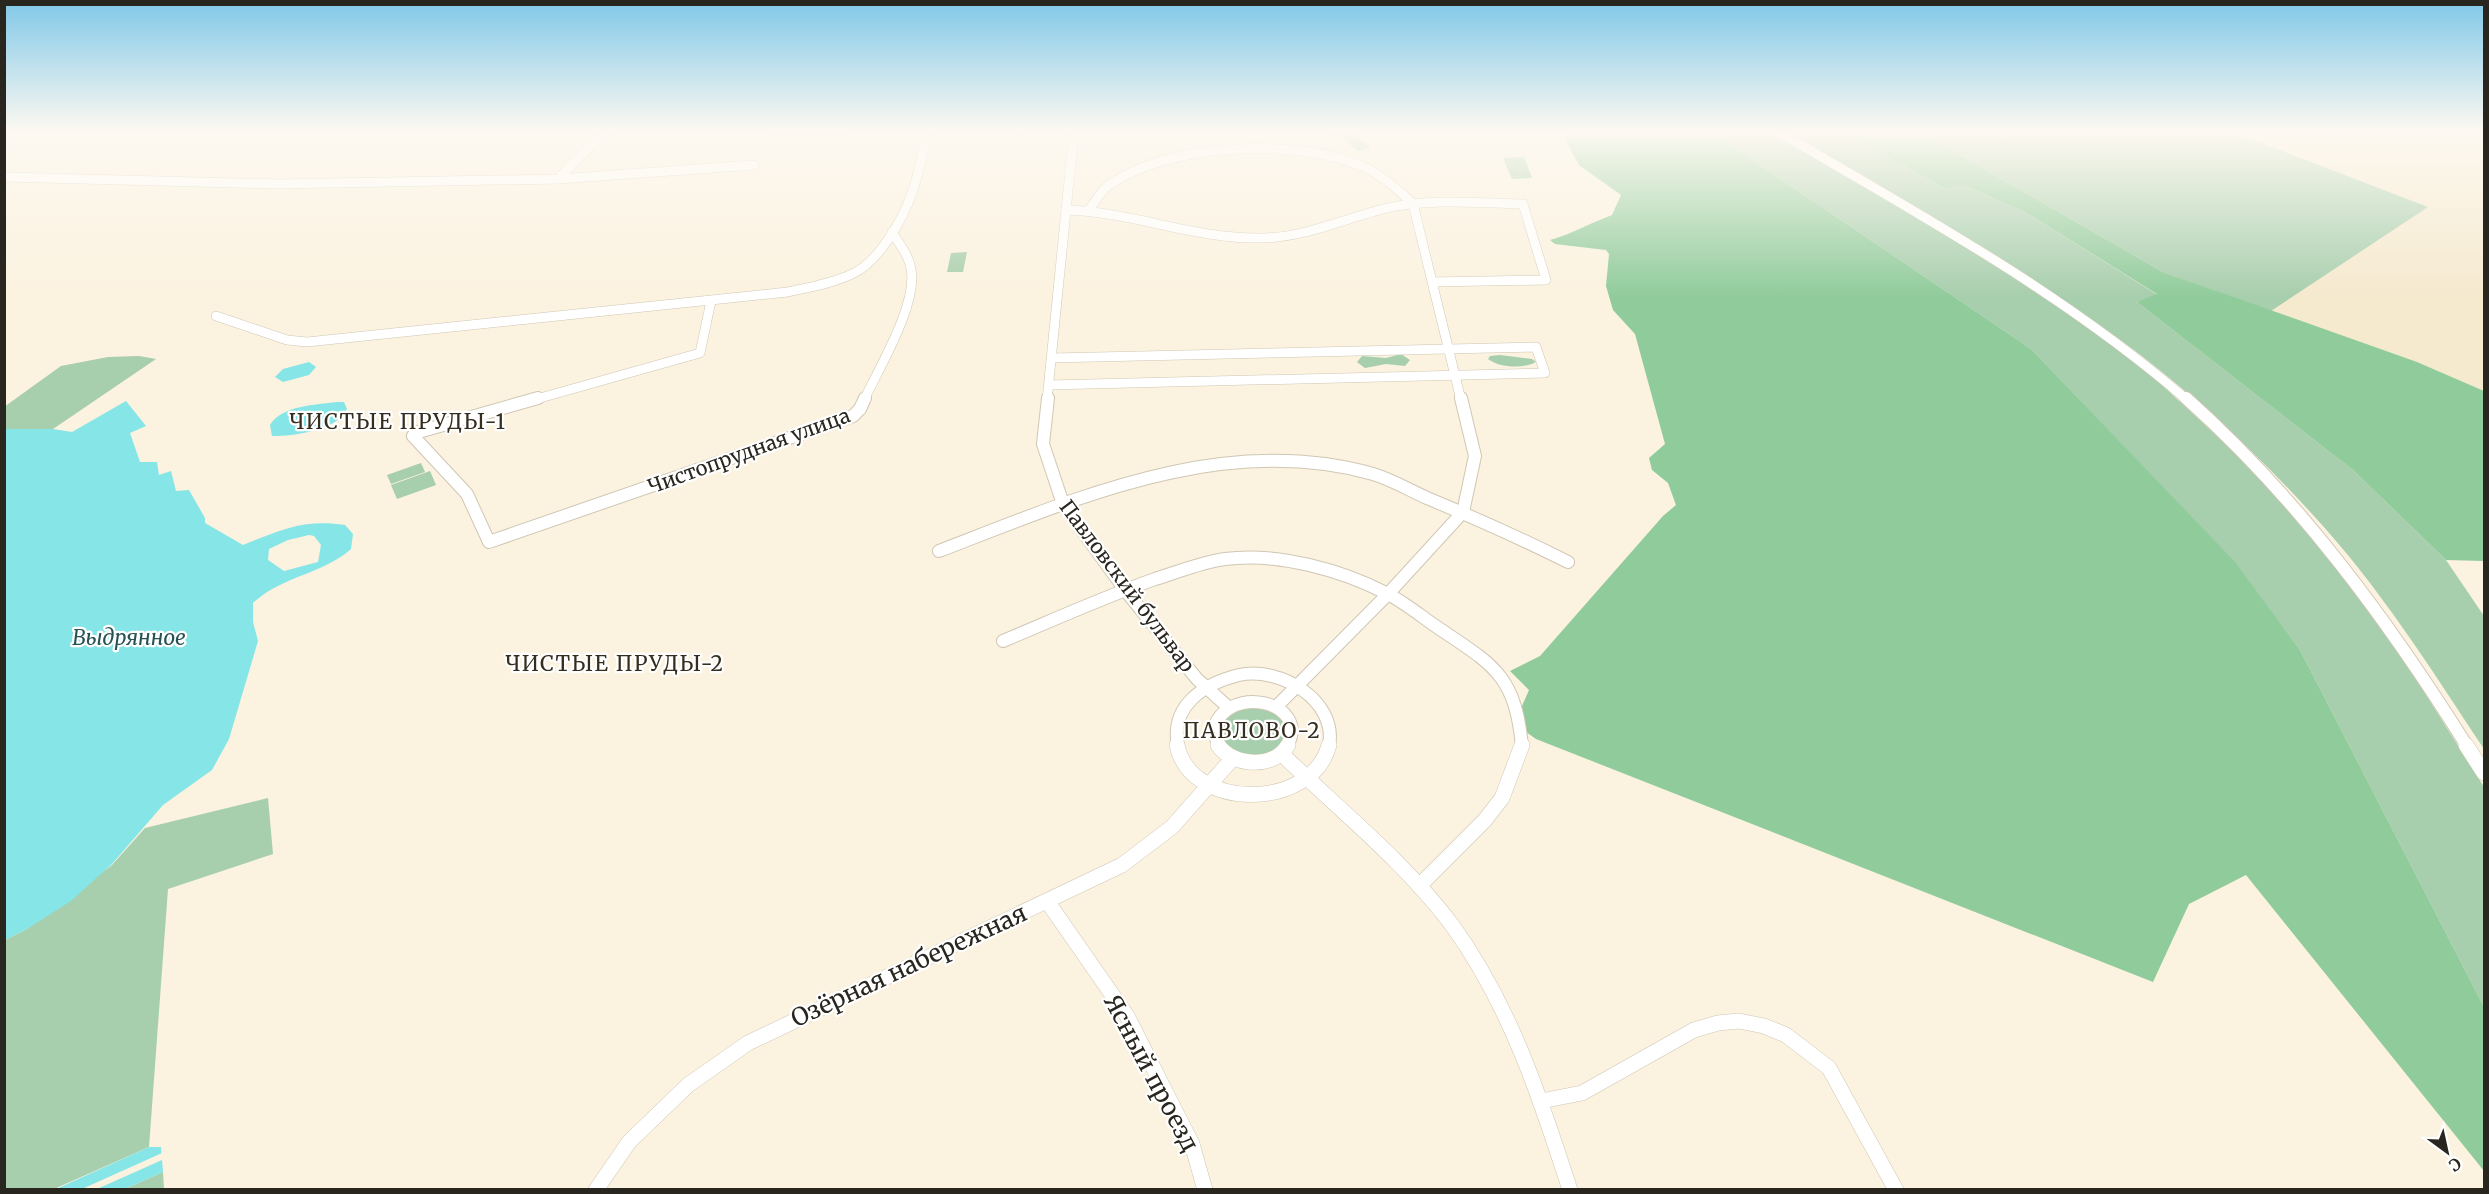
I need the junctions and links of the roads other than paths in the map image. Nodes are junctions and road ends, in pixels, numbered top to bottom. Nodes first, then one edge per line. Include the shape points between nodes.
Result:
1 (914, 187) edge
2 (1068, 187) edge
3 (1106, 187) edge
4 (1396, 187) edge
5 (1872, 187) edge
6 (1413, 204) junction
7 (1066, 210) junction
8 (1089, 210) junction
9 (892, 232) junction
10 (1433, 282) junction
11 (711, 301) junction
12 (216, 316) dead end
13 (1450, 349) junction
14 (1052, 358) junction
15 (1456, 375) junction
16 (1049, 385) junction
17 (1063, 504) junction
18 (1463, 512) junction
19 (939, 551) dead end
20 (1568, 562) dead end
21 (1125, 590) junction
22 (1388, 594) junction
23 (1003, 641) dead end
24 (1298, 686) junction
25 (1204, 687) junction
26 (1277, 706) junction
27 (1228, 707) junction
28 (1282, 754) junction
29 (1233, 758) junction
30 (2484, 773) edge
31 (1308, 779) junction
32 (1209, 786) junction
33 (1419, 886) junction
34 (1047, 901) junction
35 (1541, 1101) junction
36 (596, 1190) edge
37 (1205, 1190) edge
38 (1570, 1190) edge
39 (1896, 1190) edge

1 - 9 street
2 - 7 street, Павловский бульвар
3 - 8 street via 1099,191
4 - 6 street
5 - 30 street via 2027,281 2115,341 2238,449 2340,560 2402,643
6 - 8 street via 1308,232 1264,238 1216,237
6 - 10 street
6 - 10 street via 1523,204 1546,280
7 - 8 street
7 - 14 street, Павловский бульвар
9 - 11 street via 872,262 836,281 788,292
9 - 11 street, Чистопрудная улица via 909,261 910,290 903,315 860,409 853,416 489,542 467,494 413,436 415,433 700,353
10 - 13 street
11 - 12 street via 307,342 287,340
13 - 14 street
13 - 15 street
13 - 15 street via 1536,347 1545,373
14 - 16 street, Павловский бульвар
15 - 16 street
15 - 18 street via 1475,456
16 - 17 street, Павловский бульвар via 1043,444
17 - 18 street via 1175,470 1229,461 1278,460 1322,463 1369,473
17 - 19 street
17 - 21 street, Павловский бульвар
18 - 20 street
18 - 22 street
21 - 22 street via 1225,559 1264,558 1315,564
21 - 23 street
21 - 25 street, Павловский бульвар
22 - 24 street
22 - 33 street via 1478,655 1500,675 1512,694 1519,717 1522,748 1502,798
24 - 25 street via 1259,675 1230,677
24 - 26 street
24 - 31 street via 1316,699 1328,718 1331,740 1324,761
25 - 27 street, Павловский бульвар
25 - 32 street via 1187,701 1177,718 1174,737 1179,756 1191,773
26 - 27 street via 1252,700
26 - 28 street via 1293,723 1294,734
27 - 29 street via 1218,716 1215,739 1221,750
28 - 29 street via 1258,763
28 - 31 street
29 - 32 street, Озёрная набережная
31 - 32 street via 1286,791 1260,796 1233,795
31 - 33 street
32 - 34 street, Озёрная набережная via 1172,827 1122,865
33 - 35 street via 1470,951 1506,1014
34 - 36 street, Озёрная набережная via 748,1043 688,1085 630,1142
34 - 37 street, Ясный проезд via 1126,1016 1192,1144
35 - 38 street
35 - 39 street via 1582,1093 1694,1030 1739,1021 1764,1026 1786,1035 1829,1068

